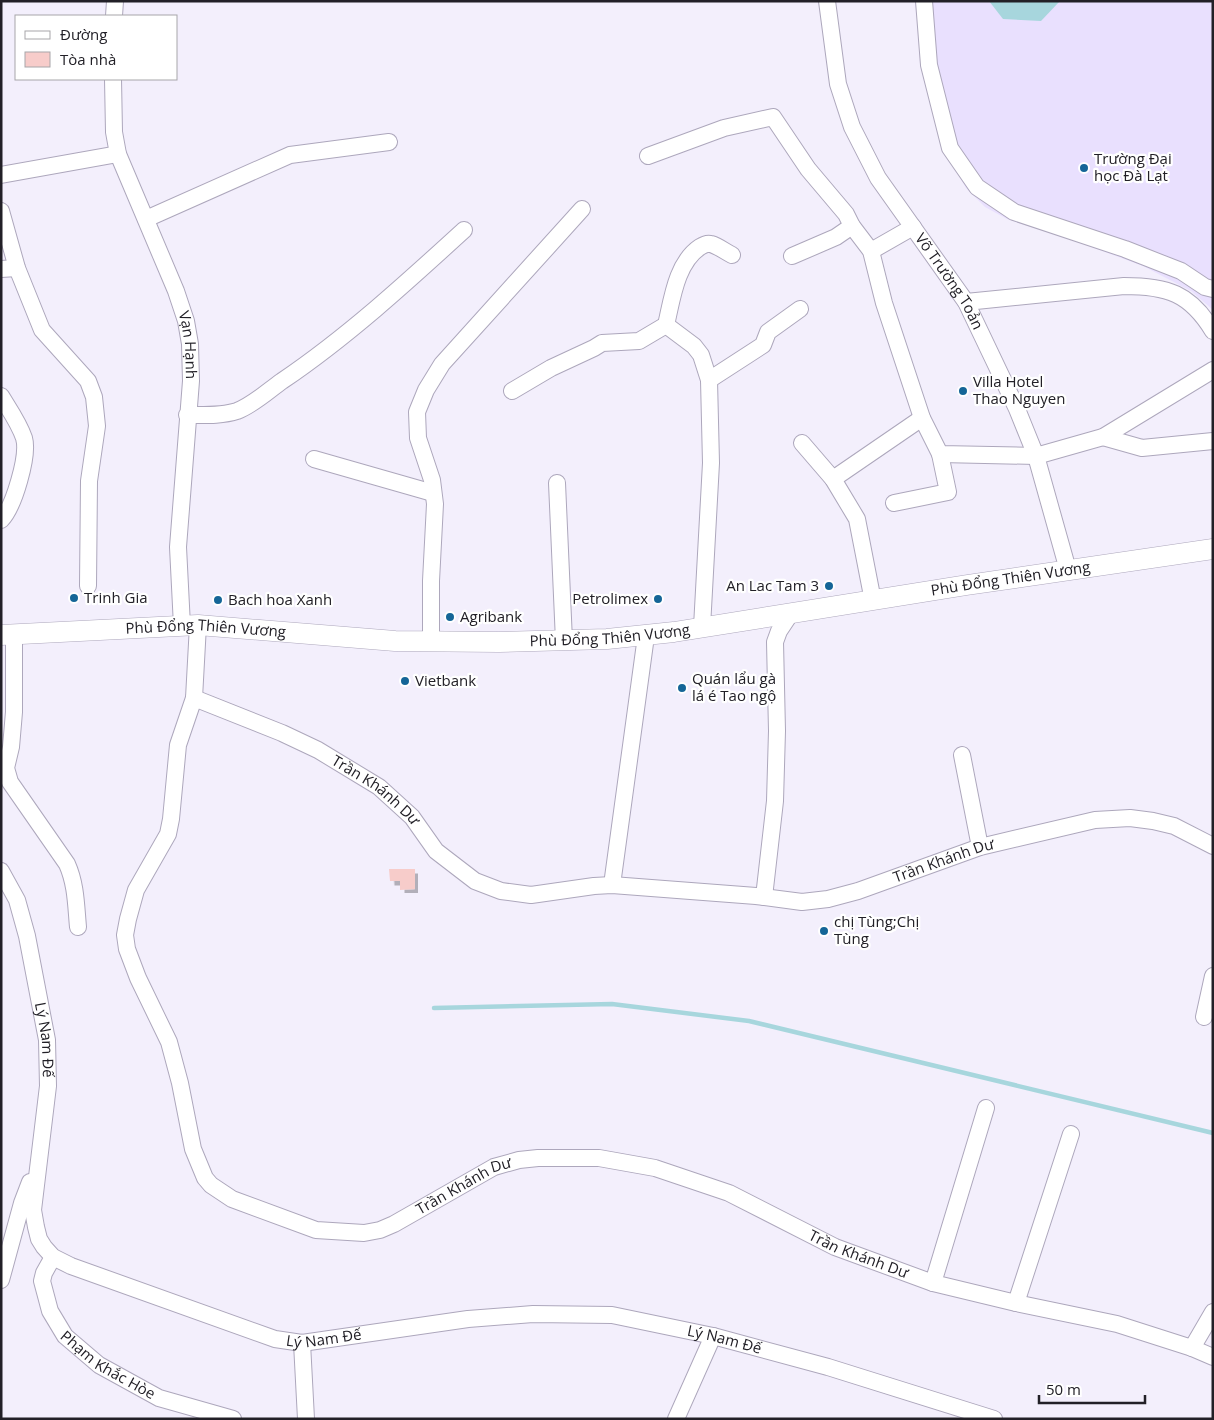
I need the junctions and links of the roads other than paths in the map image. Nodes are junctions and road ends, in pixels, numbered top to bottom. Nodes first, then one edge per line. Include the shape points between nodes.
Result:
1 (115, 1) edge
2 (827, 1) edge
3 (924, 1) edge
4 (114, 15) edge
5 (113, 80) edge
6 (389, 142) dead end
7 (118, 154) junction
8 (648, 156) dead end
9 (1, 175) edge
10 (582, 209) dead end
11 (1, 211) edge
12 (146, 219) junction
13 (852, 226) junction
14 (913, 227) junction
15 (464, 230) dead end
16 (871, 251) junction
17 (732, 255) dead end
18 (792, 256) dead end
19 (9, 268) edge
20 (1213, 288) edge
21 (966, 302) junction
22 (800, 309) dead end
23 (666, 325) junction
24 (1213, 331) edge
25 (1213, 370) edge
26 (709, 380) junction
27 (512, 391) dead end
28 (1, 396) edge
29 (187, 415) junction
30 (922, 418) junction
31 (1103, 437) junction
32 (1213, 441) edge
33 (802, 443) dead end
34 (940, 454) junction
35 (1036, 456) junction
36 (314, 458) dead end
37 (833, 479) junction
38 (557, 483) dead end
39 (434, 494) junction
40 (894, 503) dead end
41 (1, 520) edge
42 (1213, 549) edge
43 (1068, 570) junction
44 (88, 586) dead end
45 (873, 601) junction
46 (792, 614) junction
47 (190, 625) junction
48 (702, 627) junction
49 (7, 635) edge
50 (646, 636) junction
51 (564, 641) junction
52 (431, 642) junction
53 (194, 698) junction
54 (962, 755) dead end
55 (1213, 846) edge
56 (980, 847) junction
57 (1, 871) edge
58 (612, 885) junction
59 (764, 897) junction
60 (78, 927) dead end
61 (1213, 976) edge
62 (1204, 1017) dead end
63 (986, 1108) dead end
64 (1071, 1134) dead end
65 (38, 1162) junction
66 (53, 1257) junction
67 (1, 1280) edge
68 (933, 1283) junction
69 (1016, 1303) junction
70 (1213, 1312) edge
71 (713, 1336) junction
72 (302, 1343) junction
73 (1192, 1348) junction
74 (1213, 1357) edge
75 (233, 1419) edge
76 (306, 1419) edge
77 (676, 1419) edge
78 (994, 1419) edge

1 - 4 street
2 - 14 street, Võ Trường Toản via 838,84 852,127 878,178
3 - 20 street via 929,66 950,148 977,187 1014,212 1125,249 1181,271 1205,287
5 - 7 street, Vạn Hạnh via 114,132
6 - 12 street via 290,155
7 - 9 street
7 - 12 street, Vạn Hạnh
8 - 13 street via 724,128 773,117
10 - 39 street via 442,364 426,390 417,412 418,438
11 - 19 street
12 - 29 street, Vạn Hạnh via 186,321 191,381
13 - 16 street
13 - 18 street
14 - 16 street
14 - 21 street, Võ Trường Toản
15 - 29 street via 395,293 292,375 255,400 238,411 226,414
16 - 30 street via 884,303
17 - 23 street via 706,244 691,256 681,272
19 - 44 street via 42,330 88,381 94,397 97,426 89,481
21 - 24 street via 1145,286 1172,292 1188,301
21 - 35 street, Võ Trường Toản
22 - 26 street via 768,332 763,345
23 - 26 street via 702,355
23 - 27 street via 639,341 602,343
25 - 31 street
26 - 48 street via 711,463
28 - 41 street via 24,439 22,475 8,514
29 - 47 street, Vạn Hạnh via 178,547
30 - 34 street
30 - 37 street
31 - 32 street via 1142,448
31 - 35 street
33 - 37 street
34 - 35 street
34 - 40 street via 948,492
35 - 43 street, Võ Trường Toản
36 - 39 street
37 - 45 street via 857,519
38 - 51 street
39 - 52 street
42 - 43 main road, Phù Đổng Thiên Vương
43 - 45 main road, Phù Đổng Thiên Vương
45 - 46 main road, Phù Đổng Thiên Vương
46 - 48 main road, Phù Đổng Thiên Vương
46 - 59 street via 779,630 775,642 775,801
47 - 49 main road, Phù Đổng Thiên Vương
47 - 52 main road, Phù Đổng Thiên Vương
47 - 53 street, Trần Khánh Dư
48 - 50 main road, Phù Đổng Thiên Vương
49 - 60 street via 14,712 7,775 67,864 75,887
50 - 51 main road, Phù Đổng Thiên Vương
50 - 58 street
51 - 52 main road, Phù Đổng Thiên Vương
53 - 58 street, Trần Khánh Dư via 318,750 380,787 412,818 436,851 475,881 501,891 531,895
53 - 68 street, Trần Khánh Dư via 178,745 168,834 136,890 125,935 138,978 169,1042 193,1149 211,1185 232,1199 299,1225 316,1230 364,1232 394,1224 494,1167 538,1158 599,1158 655,1168 728,1194 835,1247
54 - 56 street
55 - 56 street, Trần Khánh Dư via 1174,826 1130,818 1095,820
56 - 59 street, Trần Khánh Dư via 828,899 802,902
57 - 65 street, Lý Nam Đế via 17,900 28,936 47,1040 48,1086
58 - 59 street, Trần Khánh Dư
61 - 62 street
63 - 68 street
64 - 69 street
65 - 66 street, Lý Nam Đế via 33,1210 38,1239
65 - 67 street via 22,1203
66 - 72 street, Lý Nam Đế via 253,1332
66 - 75 street, Phạm Khắc Hòe via 42,1281 50,1311 65,1336 99,1365 160,1398
68 - 69 street, Trần Khánh Dư
69 - 73 street, Trần Khánh Dư via 1117,1324
70 - 73 street
71 - 72 street, Lý Nam Đế via 612,1316 534,1314 468,1319
71 - 77 street
71 - 78 street, Lý Nam Đế via 828,1367
72 - 76 street
73 - 74 street, Trần Khánh Dư

